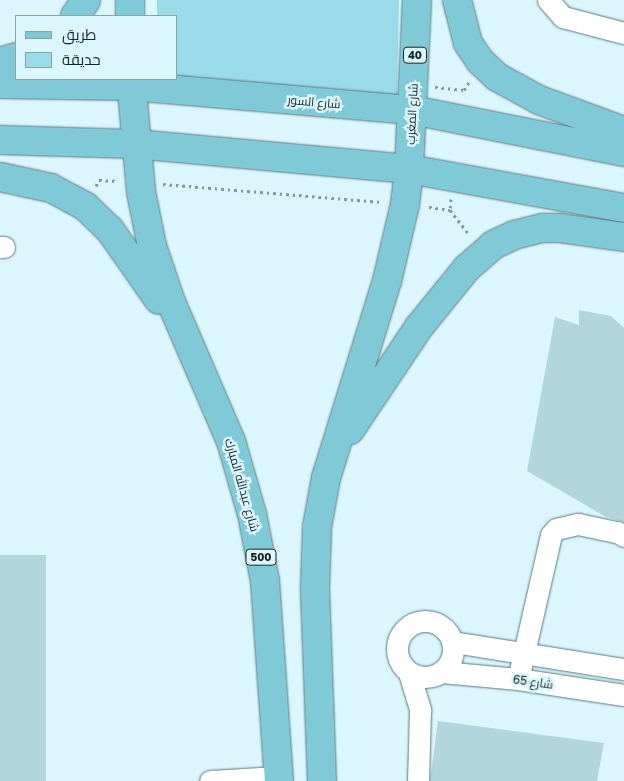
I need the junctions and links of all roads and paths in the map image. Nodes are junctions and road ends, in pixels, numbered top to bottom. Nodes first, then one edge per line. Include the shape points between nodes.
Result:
1 (86, 0) edge
2 (130, 0) edge
3 (418, 0) edge
4 (457, 0) edge
5 (548, 0) edge
6 (76, 15) edge
7 (130, 15) edge
8 (624, 33) edge
9 (15, 57) edge
10 (480, 61) junction
11 (0, 62) edge
12 (131, 82) edge
13 (0, 84) edge
14 (412, 98) junction
15 (624, 131) edge
16 (0, 140) edge
17 (135, 144) junction
18 (624, 152) edge
19 (410, 169) junction
20 (0, 177) edge
21 (99, 180) dead end
22 (140, 182) junction
23 (405, 204) junction
24 (624, 208) edge
25 (450, 210) dead end
26 (624, 237) edge
27 (188, 345) junction
28 (333, 456) junction
29 (624, 536) edge
30 (453, 642) junction
31 (522, 653) junction
32 (624, 669) edge
33 (442, 672) junction
34 (410, 673) junction
35 (518, 680) junction
36 (624, 695) edge
37 (420, 722) junction
38 (278, 779) edge
39 (210, 781) edge
40 (322, 781) edge
41 (418, 781) edge

1 - 6 main road
2 - 7 main road
3 - 14 main road, شارع المغرب / 40
4 - 10 main road via 464,34
5 - 8 street via 563,17
9 - 11 main road
10 - 14 path via 464,90
10 - 15 main road via 496,77 519,90
12 - 13 main road, شارع السور
12 - 14 main road, شارع السور
12 - 17 main road
14 - 18 main road, شارع السور
14 - 19 main road, شارع المغرب / 40
16 - 17 main road
17 - 19 main road
17 - 22 main road, شارع عبدالله المبارك / 500
19 - 23 main road
19 - 24 main road
20 - 27 main road via 51,188 86,207 110,230
21 - 22 path
22 - 23 path
22 - 27 main road, شارع عبدالله المبارك / 500 via 159,269
23 - 25 path
23 - 28 main road via 387,281
26 - 28 main road via 543,228 514,234 483,252 419,327
27 - 38 main road, شارع عبدالله المبارك / 500 via 231,441 252,514 265,581
28 - 40 main road via 315,545
29 - 31 street via 578,524 556,529 551,535
30 - 31 street
30 - 33 street via 452,658
30 - 34 street via 443,627 434,623 417,622 409,626 402,633 397,650 403,667
31 - 32 street
31 - 35 street
33 - 34 street via 425,677
33 - 35 street, شارع 65
33 - 37 street
34 - 37 street via 418,697
35 - 36 street, شارع 65
37 - 41 street
38 - 39 street

